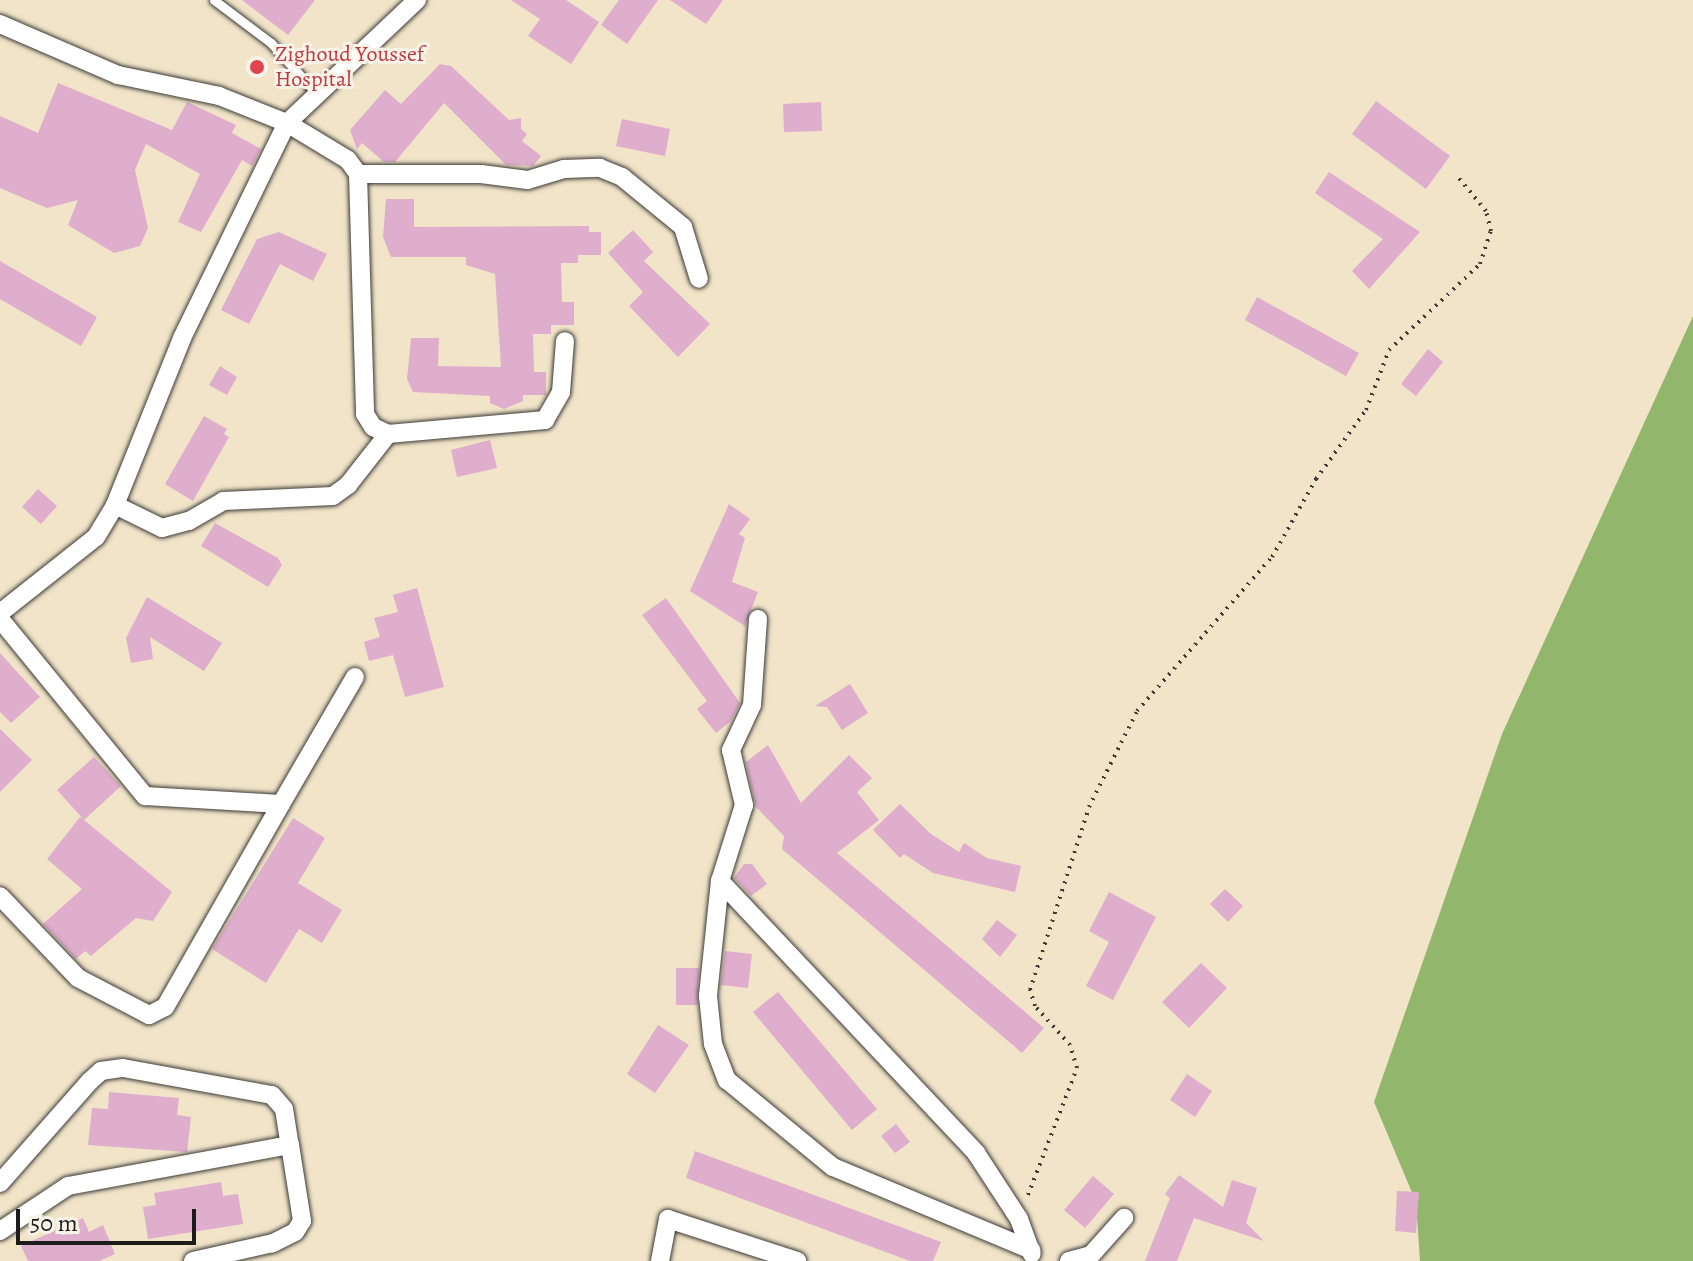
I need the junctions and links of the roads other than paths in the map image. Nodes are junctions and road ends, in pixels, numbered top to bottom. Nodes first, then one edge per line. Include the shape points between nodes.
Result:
1 (214, 0) edge
2 (417, 0) edge
3 (403, 8) edge
4 (0, 24) edge
5 (318, 95) junction
6 (287, 123) junction
7 (358, 174) junction
8 (699, 279) dead end
9 (565, 341) dead end
10 (388, 434) junction
11 (115, 505) junction
12 (0, 616) edge
13 (758, 619) dead end
14 (355, 677) dead end
15 (281, 804) junction
16 (720, 881) junction
17 (0, 896) edge
18 (290, 1145) junction
19 (0, 1183) edge
20 (1124, 1218) dead end
21 (0, 1231) edge
22 (1032, 1255) edge
23 (193, 1261) edge
24 (660, 1261) edge
25 (797, 1261) edge
26 (1069, 1261) edge

1 - 5 lane via 271,43
2 - 3 street
3 - 5 street
4 - 6 street via 118,75 219,96
5 - 6 street
6 - 7 street via 348,160
6 - 11 street via 182,338
7 - 8 street via 481,174 528,180 572,168 600,168 632,184 683,227
7 - 10 street via 365,414 373,427
9 - 10 street via 561,392 545,420
10 - 11 street via 333,496 223,501 189,521 162,528
11 - 12 street via 96,537
12 - 15 street via 145,796
13 - 16 street via 752,705 731,750 744,805
14 - 15 street
15 - 17 street via 165,1007 149,1015 78,978
16 - 22 street via 976,1153 1019,1219
16 - 22 street via 708,996 713,1044 727,1080 833,1167
18 - 19 street via 284,1109 272,1095 123,1068 101,1071 90,1081
18 - 21 street via 68,1186
18 - 23 street via 302,1221 295,1232 273,1243
20 - 26 street via 1091,1255
24 - 25 street via 668,1219

